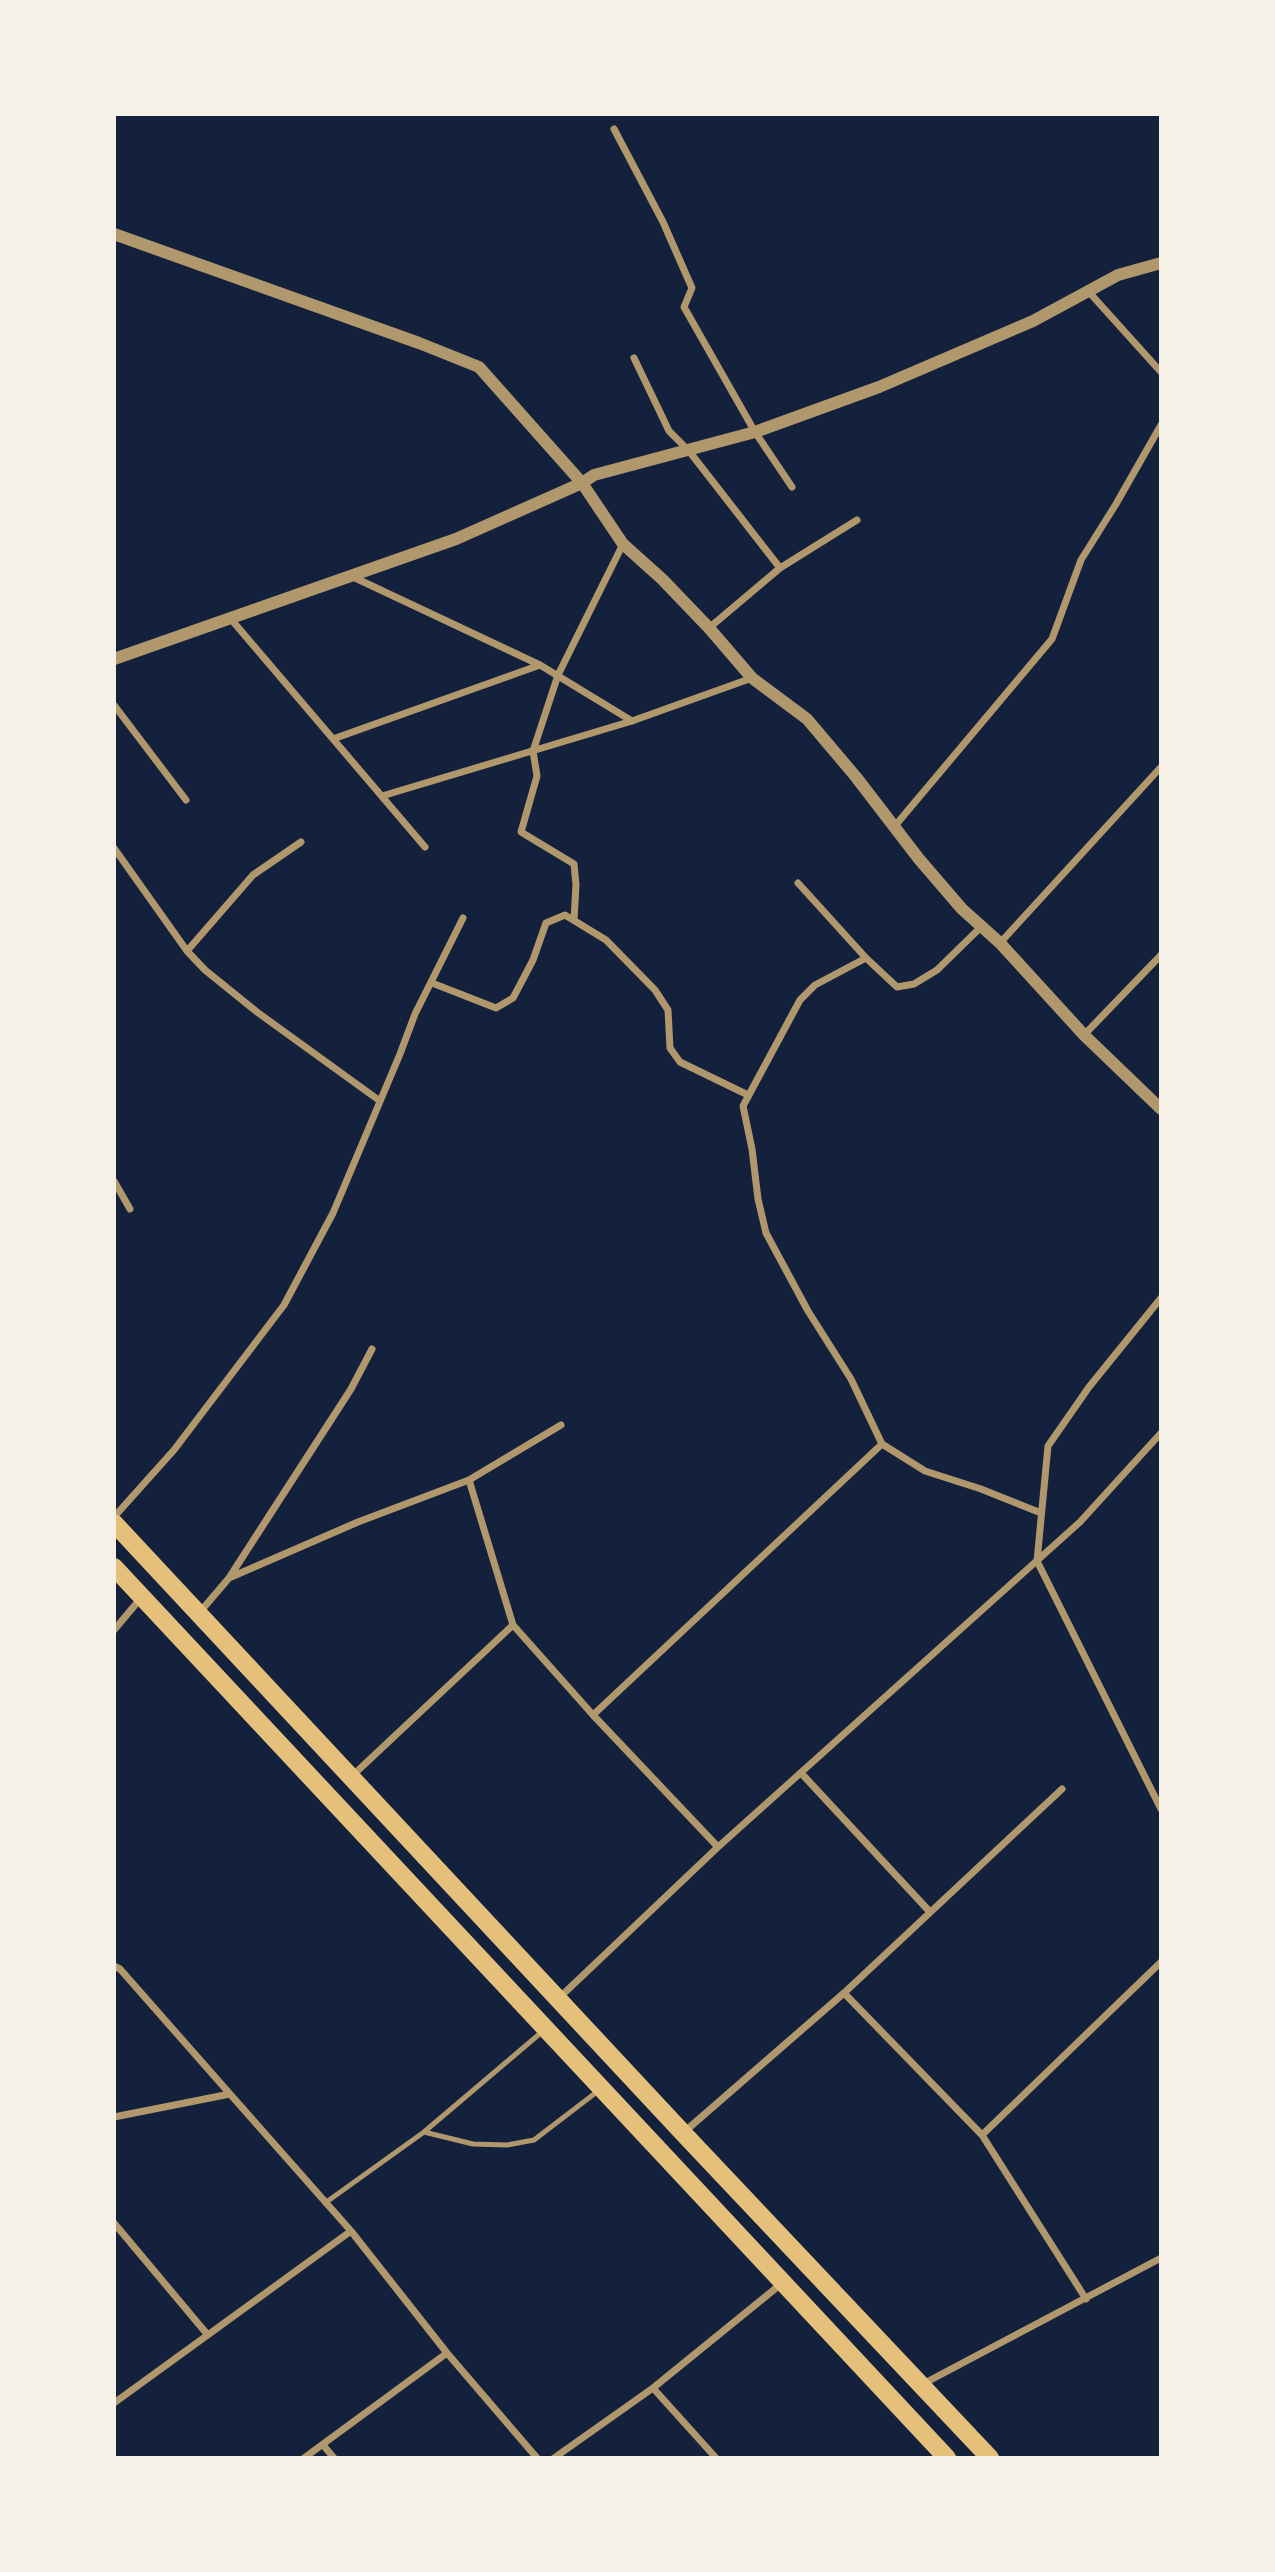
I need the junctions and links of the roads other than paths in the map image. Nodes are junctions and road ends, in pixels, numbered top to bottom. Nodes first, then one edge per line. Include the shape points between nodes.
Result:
1 (614, 129) dead end
2 (114, 234) edge
3 (1161, 263) edge
4 (1088, 291) junction
5 (634, 358) dead end
6 (1161, 372) edge
7 (1161, 425) edge
8 (755, 432) junction
9 (689, 451) junction
10 (582, 484) junction
11 (792, 486) dead end
12 (857, 520) dead end
13 (623, 544) junction
14 (780, 568) junction
15 (351, 576) junction
16 (230, 618) junction
17 (709, 628) junction
18 (114, 659) edge
19 (540, 665) junction
20 (558, 675) junction
21 (752, 678) junction
22 (114, 705) edge
23 (632, 721) junction
24 (333, 739) junction
25 (533, 751) junction
26 (1161, 766) edge
27 (382, 796) junction
28 (186, 800) dead end
29 (894, 827) junction
30 (301, 842) dead end
31 (425, 847) dead end
32 (114, 848) edge
33 (799, 883) dead end
34 (463, 918) dead end
35 (574, 920) junction
36 (981, 928) junction
37 (1000, 943) junction
38 (187, 951) junction
39 (1161, 955) edge
40 (866, 958) junction
41 (432, 983) junction
42 (1084, 1035) junction
43 (748, 1096) junction
44 (380, 1101) junction
45 (1161, 1109) edge
46 (114, 1181) edge
47 (130, 1209) dead end
48 (1161, 1298) edge
49 (372, 1349) dead end
50 (561, 1425) dead end
51 (1161, 1433) edge
52 (882, 1444) junction
53 (469, 1480) junction
54 (1041, 1513) junction
55 (114, 1520) edge
56 (1037, 1561) junction
57 (114, 1567) edge
58 (229, 1578) junction
59 (142, 1597) junction
60 (198, 1613) junction
61 (513, 1625) junction
62 (114, 1630) edge
63 (593, 1715) junction
64 (802, 1774) junction
65 (351, 1778) junction
66 (1062, 1789) dead end
67 (1161, 1809) edge
68 (718, 1847) junction
69 (432, 1865) junction
70 (410, 1885) junction
71 (930, 1912) junction
72 (518, 1957) junction
73 (1161, 1962) edge
74 (114, 1966) edge
75 (494, 1975) junction
76 (844, 1993) junction
77 (557, 1999) junction
78 (545, 2029) junction
79 (601, 2089) junction
80 (230, 2094) junction
81 (114, 2117) edge
82 (424, 2132) junction
83 (682, 2133) junction
84 (982, 2135) junction
85 (324, 2204) junction
86 (114, 2223) edge
87 (351, 2231) junction
88 (1161, 2258) edge
89 (783, 2283) junction
90 (1086, 2299) junction
91 (207, 2334) junction
92 (447, 2353) junction
93 (920, 2385) junction
94 (653, 2388) junction
95 (114, 2403) edge
96 (323, 2445) junction
97 (304, 2458) edge
98 (334, 2458) edge
99 (537, 2458) edge
100 (554, 2458) edge
101 (716, 2458) edge
102 (947, 2458) edge
103 (990, 2458) edge

1 - 8 street via 692,288 684,307
2 - 10 street via 479,367
3 - 4 street via 1118,275
4 - 6 street
4 - 8 street via 1032,321 879,387
5 - 9 street via 669,430
7 - 29 street via 1081,560 1052,639
8 - 9 street
8 - 11 street
9 - 10 street via 594,475
9 - 14 street
10 - 13 street
10 - 15 street via 456,538
12 - 14 street
13 - 17 street
13 - 20 street
14 - 17 street
15 - 16 street
15 - 19 street
16 - 18 street
16 - 24 street
17 - 21 street
19 - 20 street
19 - 24 street
20 - 23 street
20 - 25 street
21 - 23 street
21 - 29 street via 807,719
22 - 28 street
23 - 25 street
24 - 27 street
25 - 27 street
25 - 35 street via 537,776 521,832 574,864
26 - 37 street
27 - 31 street
29 - 36 street
30 - 38 street via 253,875
32 - 38 street
33 - 40 street
34 - 41 street
35 - 41 street via 565,915 546,923 513,998 496,1008
35 - 43 street via 606,940 655,990 668,1010 670,1048 680,1062
36 - 37 street
36 - 40 street via 937,970 914,984 897,987
37 - 42 street
38 - 44 street via 257,1012
39 - 42 street
40 - 43 street via 815,985 800,1000
41 - 44 street
42 - 45 street
43 - 52 street via 743,1106 766,1233 851,1379
44 - 55 street via 332,1213 284,1305 174,1450
46 - 47 street
48 - 54 street via 1048,1446
49 - 58 street
50 - 53 street
51 - 56 street via 1080,1522
52 - 54 street via 925,1471
52 - 63 street
53 - 58 street
53 - 61 street
54 - 56 street
55 - 60 main road
56 - 64 street
56 - 67 street
57 - 59 main road
58 - 60 street
59 - 62 street
59 - 70 main road
60 - 65 main road
61 - 63 street
61 - 65 street
63 - 68 street
64 - 68 street
64 - 71 street
65 - 69 main road
66 - 71 street
68 - 77 street
69 - 70 main road via 428,1881
69 - 72 main road
70 - 75 main road
71 - 76 street
72 - 75 main road via 503,1956
72 - 77 main road
73 - 84 street
74 - 80 street
75 - 78 main road
76 - 83 street
76 - 84 street
77 - 83 main road
78 - 79 main road
78 - 82 lane
79 - 82 lane via 534,2140 473,2144
79 - 89 main road
80 - 81 street
80 - 85 street
82 - 85 lane
83 - 93 main road
84 - 90 street
85 - 87 street
86 - 91 street
87 - 91 street
87 - 92 street
88 - 90 street
89 - 94 street
89 - 102 main road
90 - 93 street
91 - 95 street
92 - 96 street
92 - 99 street
93 - 103 main road
94 - 100 street
94 - 101 street
96 - 97 street
96 - 98 street

